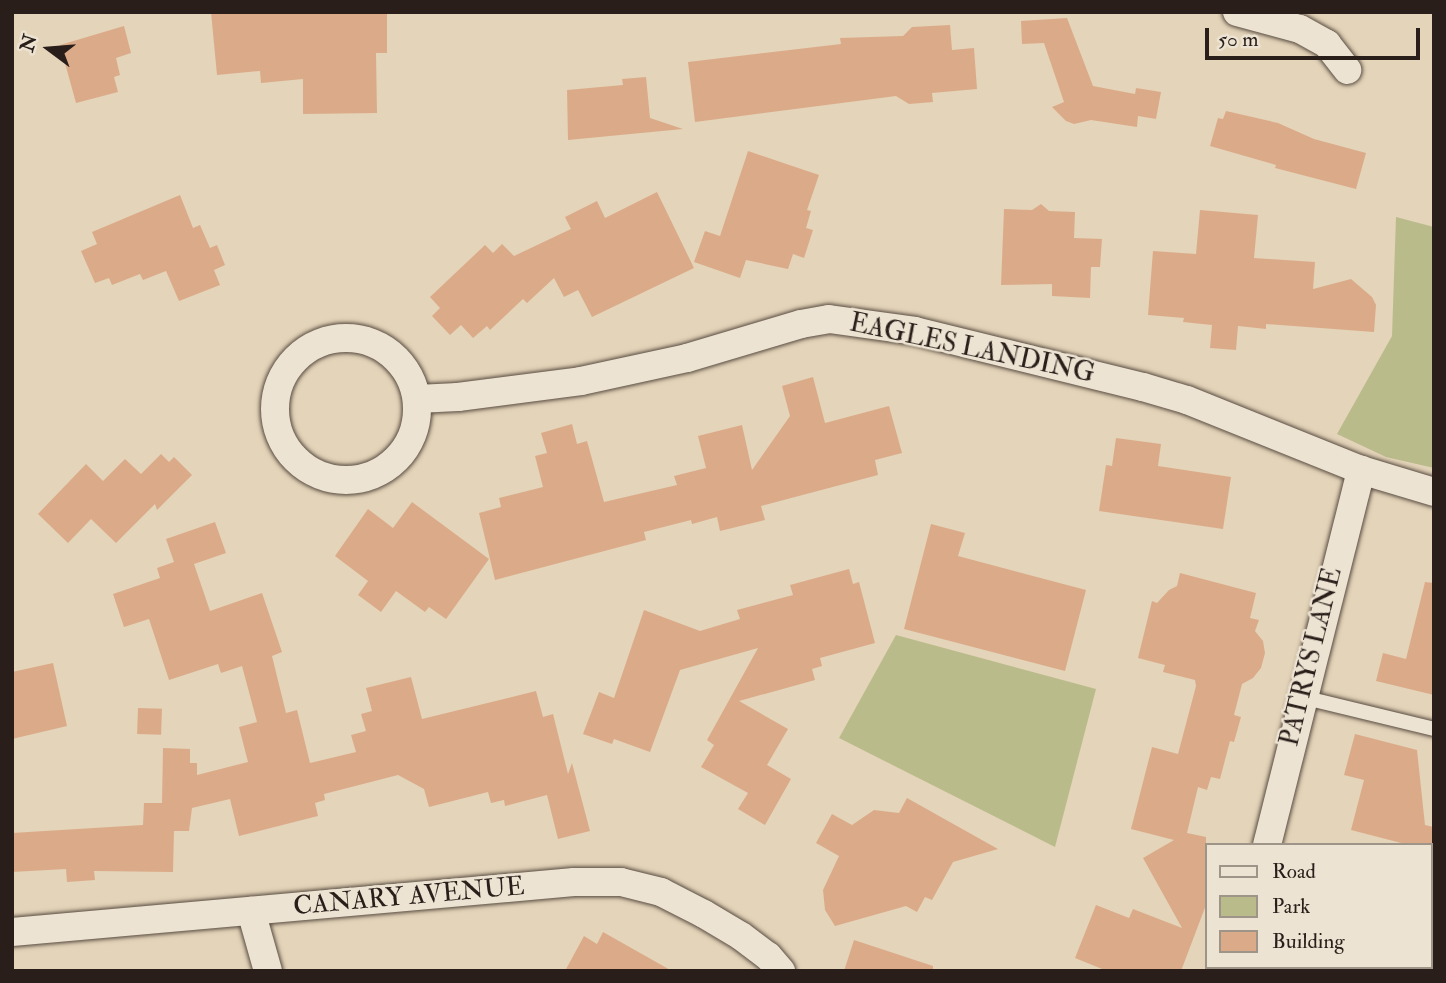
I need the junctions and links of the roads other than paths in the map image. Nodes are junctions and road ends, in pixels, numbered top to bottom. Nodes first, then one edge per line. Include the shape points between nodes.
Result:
1 (1237, 12) edge
2 (1347, 70) dead end
3 (416, 399) junction
4 (1361, 470) junction
5 (1434, 492) edge
6 (1302, 697) junction
7 (1434, 729) edge
8 (1266, 843) edge
9 (251, 911) junction
10 (12, 932) edge
11 (268, 971) edge
12 (781, 971) edge

1 - 2 street via 1300,29 1327,44
3 - 3 street via 411,439 384,469 366,477 345,480 307,469 281,439 276,419 275,399 292,362 308,348 346,337 366,340 400,362
3 - 4 street, EAGLES LANDING via 581,381 829,319 915,331 1143,387
4 - 5 street, EAGLES LANDING
4 - 6 street, PATRYS LANE
6 - 7 lane
6 - 8 street, PATRYS LANE
9 - 10 street, CANARY AVENUE
9 - 11 street
9 - 12 street, CANARY AVENUE via 574,882 621,883 661,892 704,914 741,936

